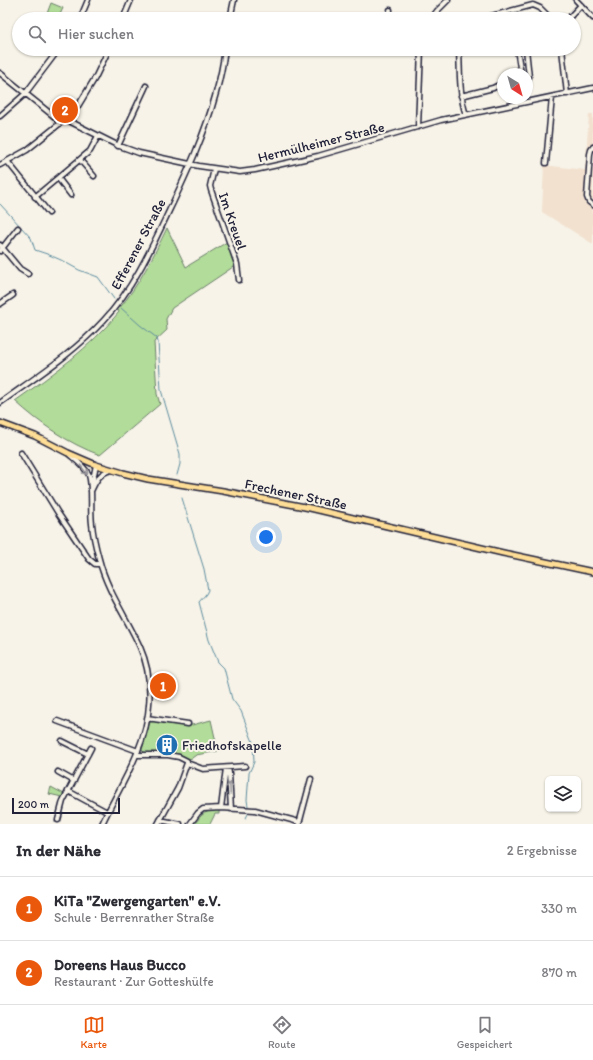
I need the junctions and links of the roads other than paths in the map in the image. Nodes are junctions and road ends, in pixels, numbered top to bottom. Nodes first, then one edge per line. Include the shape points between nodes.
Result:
1 (88, 0) edge
2 (131, 0) edge
3 (234, 0) edge
4 (448, 0) edge
5 (576, 0) edge
6 (581, 5) junction
7 (83, 12) edge
8 (126, 12) edge
9 (231, 12) edge
10 (436, 12) edge
11 (506, 12) edge
12 (544, 12) edge
13 (574, 12) edge
14 (591, 13) edge
15 (593, 18) edge
16 (54, 56) edge
17 (106, 56) edge
18 (224, 56) edge
19 (421, 56) edge
20 (460, 56) edge
21 (518, 56) edge
22 (527, 56) edge
23 (563, 56) edge
24 (520, 68) edge
25 (528, 68) edge
26 (0, 73) edge
27 (146, 86) dead end
28 (497, 86) edge
29 (593, 88) edge
30 (25, 94) junction
31 (567, 94) junction
32 (461, 96) junction
33 (552, 97) junction
34 (466, 115) junction
35 (0, 116) edge
36 (69, 121) junction
37 (59, 124) junction
38 (418, 127) junction
39 (98, 136) junction
40 (118, 146) junction
41 (593, 147) edge
42 (80, 160) junction
43 (7, 162) junction
44 (546, 163) dead end
45 (191, 164) junction
46 (0, 166) edge
47 (214, 169) junction
48 (94, 176) dead end
49 (58, 178) junction
50 (71, 195) dead end
51 (35, 196) junction
52 (593, 205) edge
53 (49, 213) dead end
54 (18, 228) dead end
55 (1, 248) edge
56 (28, 274) dead end
57 (239, 280) dead end
58 (13, 295) dead end
59 (0, 304) edge
60 (0, 403) edge
61 (0, 423) edge
62 (21, 453) dead end
63 (68, 453) junction
64 (96, 465) junction
65 (111, 470) junction
66 (91, 492) junction
67 (100, 564) junction
68 (593, 572) edge
69 (147, 718) junction
70 (57, 721) dead end
71 (188, 724) dead end
72 (62, 741) dead end
73 (91, 748) dead end
74 (137, 753) junction
75 (88, 754) junction
76 (187, 763) junction
77 (245, 766) dead end
78 (227, 768) junction
79 (58, 772) dead end
80 (310, 779) dead end
81 (74, 781) junction
82 (68, 791) junction
83 (221, 808) junction
84 (231, 809) junction
85 (107, 812) junction
86 (58, 820) dead end
87 (159, 822) edge
88 (299, 823) edge
89 (102, 824) edge
90 (180, 824) edge
91 (190, 824) edge

1 - 7 street
2 - 8 street
3 - 9 street
4 - 10 street
5 - 6 street
6 - 13 street
6 - 14 street
11 - 12 street via 533,5
14 - 15 street
16 - 30 street
17 - 36 street
18 - 45 street, Efferener Straße via 216,95
19 - 38 street
20 - 32 street
21 - 24 street
22 - 25 street
23 - 31 street
26 - 30 street
27 - 40 street
28 - 32 street
29 - 31 street, Hermülheimer Straße
30 - 35 street
30 - 37 street via 56,118
31 - 33 street, Hermülheimer Straße
32 - 34 street
33 - 34 street, Hermülheimer Straße
33 - 44 street
34 - 38 street, Hermülheimer Straße
36 - 37 street
36 - 39 street, Hermülheimer Straße
37 - 43 street via 27,150
38 - 47 street, Hermülheimer Straße via 329,154 254,170 240,172
39 - 40 street, Hermülheimer Straße
39 - 42 street via 92,149
40 - 45 street, Hermülheimer Straße
41 - 52 street via 590,154 587,198
42 - 48 street
42 - 49 street
43 - 46 street
43 - 51 street
45 - 47 street, Hermülheimer Straße
45 - 60 street, Efferener Straße via 156,240 130,287 113,309 64,357
47 - 57 street, Im Kreuel via 210,186 237,264
49 - 50 street
49 - 51 street
51 - 53 street
54 - 55 street
55 - 56 street
58 - 59 street
61 - 63 main road, Frechener Straße via 35,436
62 - 67 street via 89,559 95,564
63 - 64 main road, Frechener Straße
63 -> 66 street via 88,473
64 - 65 main road, Frechener Straße
64 - 66 street
65 - 66 street via 96,479
65 - 68 main road, Frechener Straße via 148,480 310,508 490,551
66 - 67 street via 92,524
67 - 69 street via 107,584 144,658 150,689
69 - 71 street
69 - 74 street
70 - 74 street
72 - 75 street
73 - 75 street
74 - 76 street via 179,757
74 - 85 street
75 - 81 street
76 - 78 street via 203,769
76 - 87 street via 178,788
77 - 78 street
78 - 83 street
84 -> 78 street
79 - 81 street
80 - 88 street
81 - 82 street
82 - 85 street
82 - 86 street
83 - 84 street
83 - 91 street via 203,809
84 - 88 street via 255,810
85 - 89 street
87 - 90 street

